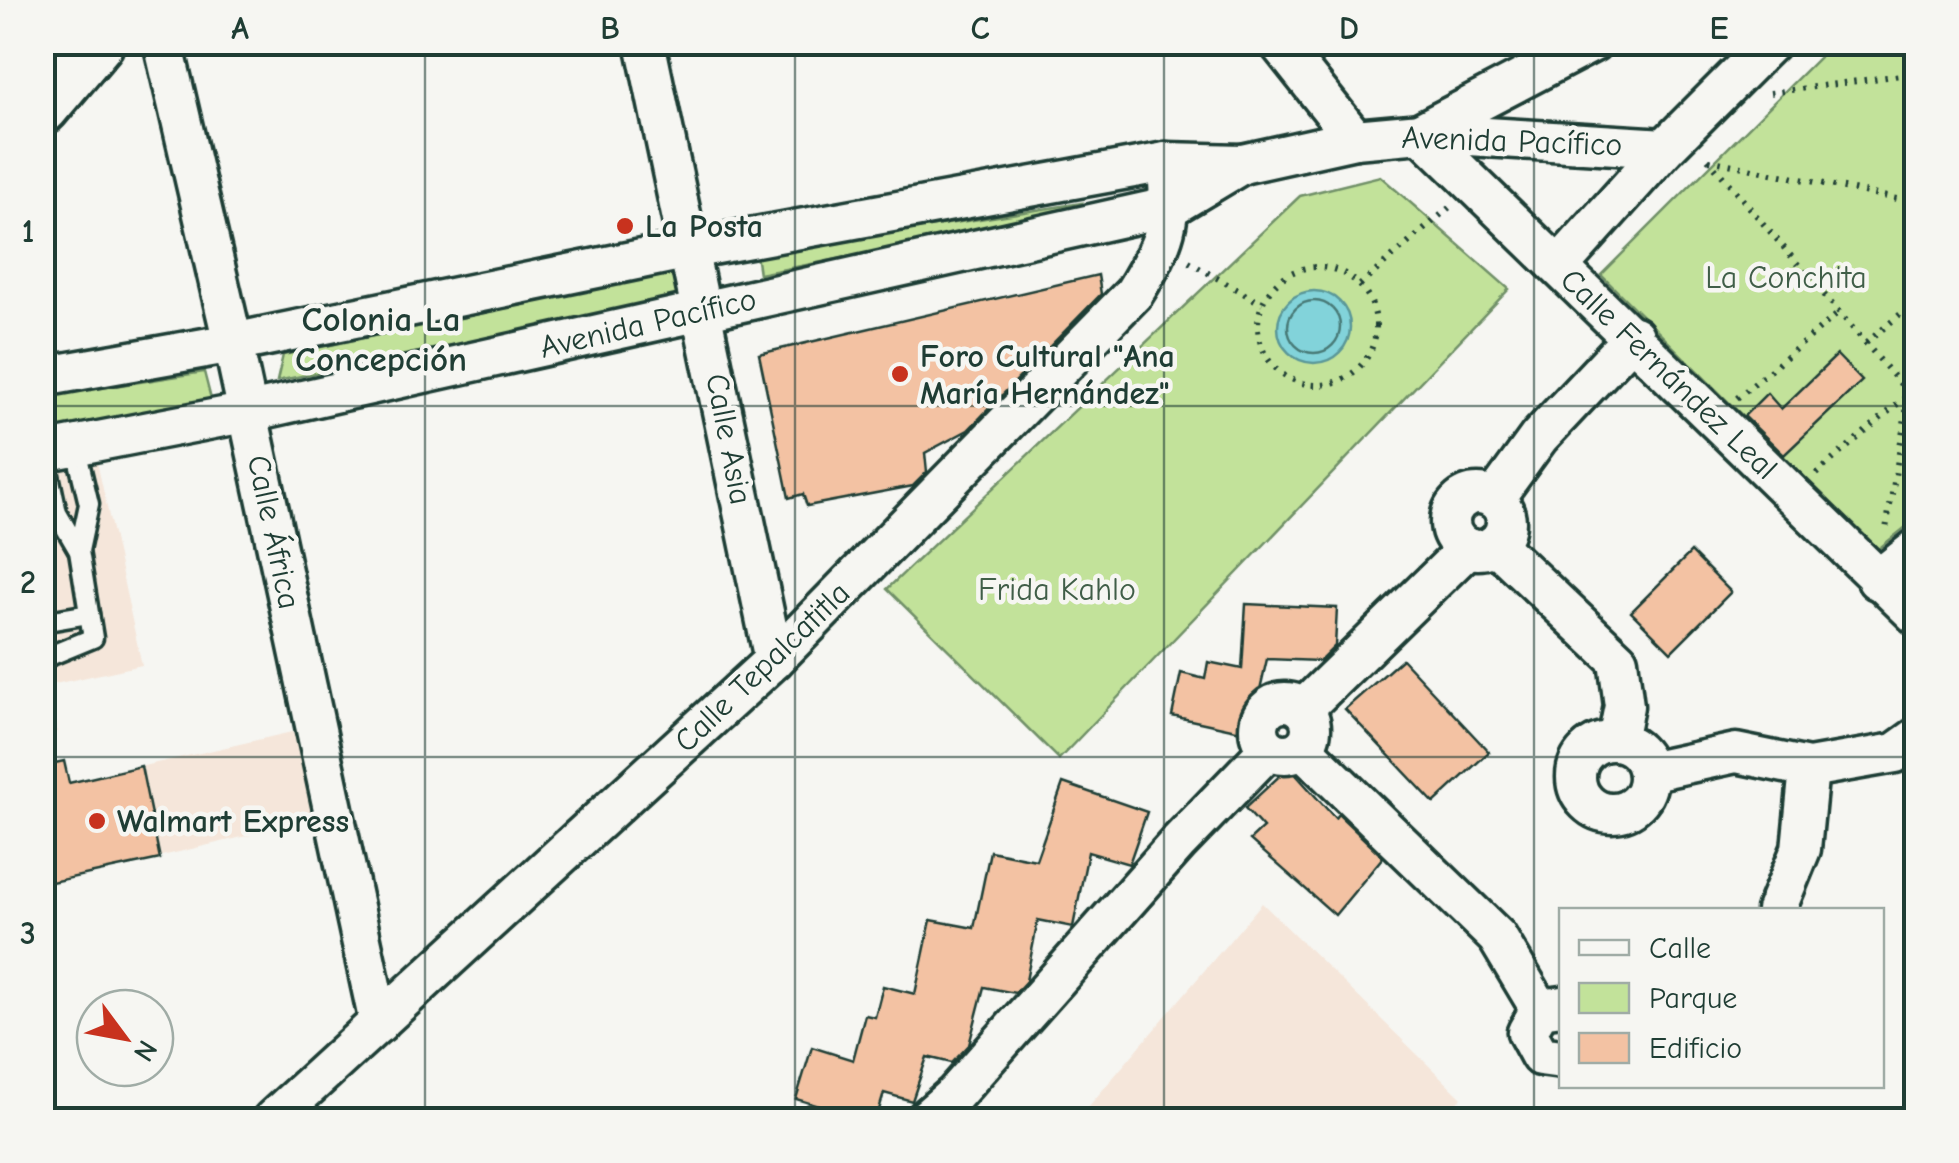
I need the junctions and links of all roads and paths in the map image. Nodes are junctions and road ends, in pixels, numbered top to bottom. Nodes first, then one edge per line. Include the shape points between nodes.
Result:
1 (97, 42) edge
2 (163, 42) edge
3 (644, 42) edge
4 (1278, 42) edge
5 (1593, 42) edge
6 (1771, 42) edge
7 (1916, 72) edge
8 (1714, 101) junction
9 (42, 107) edge
10 (1421, 132) junction
11 (1355, 139) junction
12 (1665, 148) junction
13 (1708, 160) junction
14 (1166, 162) junction
15 (1242, 164) junction
16 (1475, 186) junction
17 (1916, 202) edge
18 (1172, 206) junction
19 (1162, 246) junction
20 (690, 248) junction
21 (1559, 266) junction
22 (1360, 285) junction
23 (1916, 301) edge
24 (1262, 304) junction
25 (704, 311) junction
26 (1840, 312) junction
27 (1634, 336) junction
28 (234, 343) junction
29 (1866, 343) junction
30 (42, 377) edge
31 (1913, 396) edge
32 (248, 412) junction
33 (1715, 416) junction
34 (54, 449) edge
35 (1792, 494) junction
36 (1482, 546) junction
37 (1916, 549) edge
38 (79, 551) junction
39 (1877, 580) junction
40 (89, 614) junction
41 (1916, 615) edge
42 (42, 622) edge
43 (42, 659) edge
44 (774, 660) junction
45 (1916, 738) edge
46 (1617, 742) junction
47 (1285, 748) junction
48 (1809, 768) junction
49 (1648, 772) junction
50 (1777, 908) edge
51 (1551, 1008) edge
52 (379, 1023) junction
53 (1559, 1059) edge
54 (272, 1120) edge
55 (924, 1120) edge

1 - 9 main road
2 - 28 street, Calle África
3 - 20 street, Calle Asia
4 - 11 street
5 - 10 street
6 - 8 street
7 - 8 path
8 - 12 street
10 - 11 street, Avenida Pacífico
10 - 12 street, Avenida Pacífico
10 - 16 street, Calle Fernández Leal
11 - 15 street, Avenida Pacífico
12 - 13 path
12 - 21 street
13 - 17 path
13 - 26 path
14 - 15 street, Avenida Pacífico
14 - 18 street, Calle Tepalcatitla
14 - 20 street, Avenida Pacífico
15 - 18 street, Avenida Pacífico
16 - 21 street, Calle Fernández Leal
16 - 22 path
18 - 19 street, Calle Tepalcatitla
18 - 25 street, Avenida Pacífico
19 - 24 path
19 - 44 street, Calle Tepalcatitla via 1134,292
20 - 25 street, Calle Asia
20 - 28 street, Avenida Pacífico
21 - 27 street, Calle Fernández Leal
22 - 24 path via 1314,267 1282,278
22 - 24 path via 1376,332 1364,363 1336,383 1302,384 1274,368 1258,338
23 - 29 path
25 - 32 street, Avenida Pacífico
25 - 44 street, Calle Asia
26 - 29 path
26 - 33 path
27 - 33 street, Calle Fernández Leal
27 - 36 street via 1539,437 1494,499 1506,521
28 - 30 street, Avenida Pacífico
28 - 32 street, Calle África
29 - 31 path
31 - 35 path
31 - 39 path
32 - 34 street, Avenida Pacífico
32 - 52 street, Calle África
33 - 35 street, Calle Fernández Leal
34 - 38 lane via 57,513
34 - 38 lane via 89,504
35 - 39 street, Calle Fernández Leal
36 - 46 street via 1618,660 1624,706
36 - 47 street via 1304,709 1311,724
37 - 39 street
38 - 40 lane
39 - 41 street, Calle Fernández Leal
40 - 42 lane
40 - 43 lane via 93,638
44 - 52 street, Calle Tepalcatitla
45 - 48 street via 1896,753
46 - 49 street via 1638,752
46 - 49 street via 1594,746 1578,764 1583,799 1602,812 1626,810 1644,795
47 - 51 street via 1497,937
47 - 55 street via 1179,842 955,1094
48 - 49 street via 1736,753
48 - 50 street via 1800,849
51 - 53 street via 1529,1023 1529,1042 1540,1056
52 - 54 street, Calle Tepalcatitla

